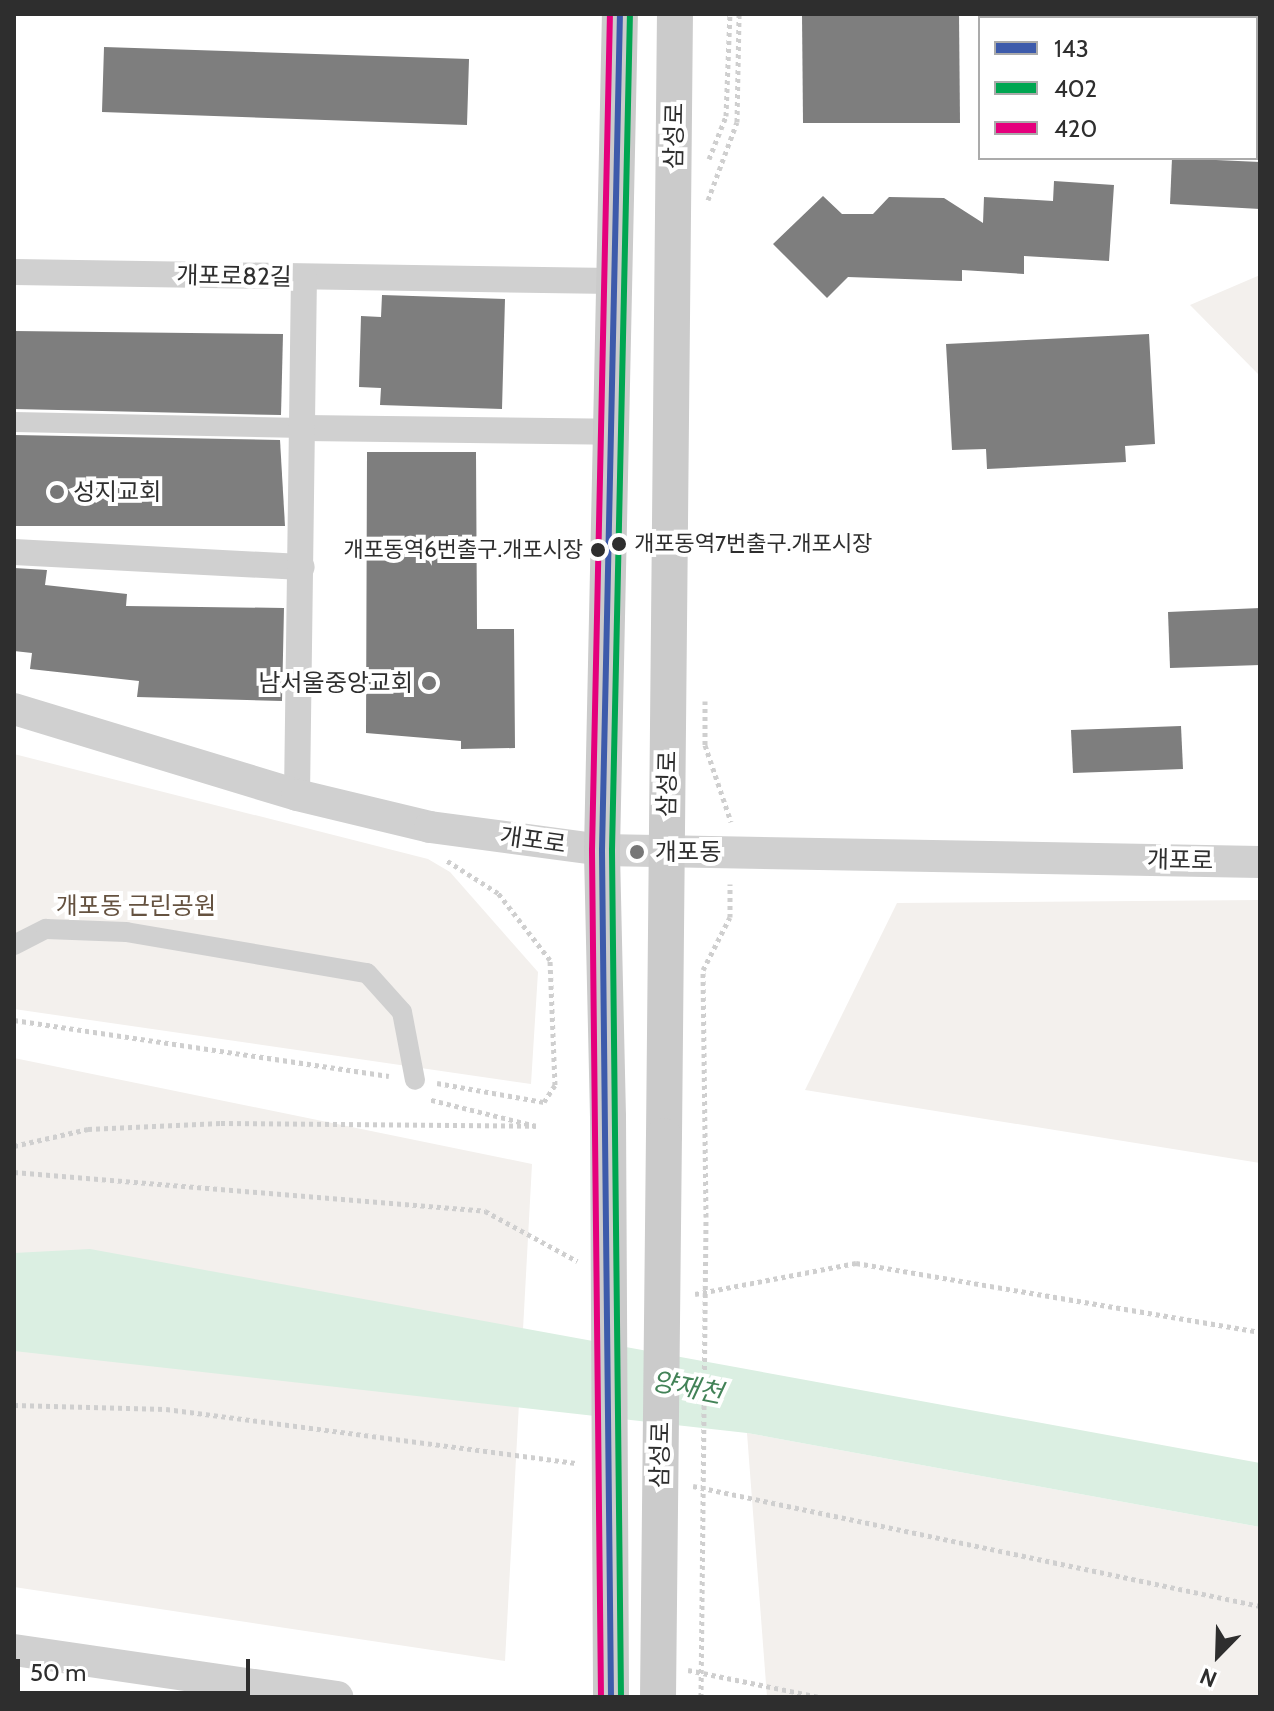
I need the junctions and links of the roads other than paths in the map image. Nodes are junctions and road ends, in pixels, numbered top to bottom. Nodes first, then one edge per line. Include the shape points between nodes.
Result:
1 (620, 14) edge
2 (675, 14) edge
3 (14, 272) edge
4 (304, 277) junction
5 (613, 281) junction
6 (14, 422) edge
7 (304, 428) junction
8 (612, 432) junction
9 (14, 552) edge
10 (302, 567) junction
11 (14, 709) edge
12 (297, 795) junction
13 (602, 850) junction
14 (667, 853) junction
15 (1260, 862) edge
16 (14, 945) edge
17 (415, 1080) road end
18 (14, 1650) edge
19 (658, 1680) edge
20 (338, 1697) edge
21 (611, 1697) edge

1 - 5 main road, 삼성로
2 - 14 main road, 삼성로
3 - 4 street, 개포로82길
4 - 5 street
4 - 7 street, 개포로82길
5 - 8 main road, 삼성로
6 - 7 street
7 - 8 street
7 - 10 street, 개포로82길
8 - 13 main road, 삼성로
9 - 10 street
10 - 12 street, 개포로82길
11 - 12 street, 개포로
12 - 13 street, 개포로 via 430,827
13 - 14 street, 개포로
13 - 21 main road, 삼성로, bridge
14 - 15 street, 개포로
14 - 19 main road, 삼성로, bridge
16 - 17 street via 46,929 126,932 367,973 402,1012
18 - 20 street

